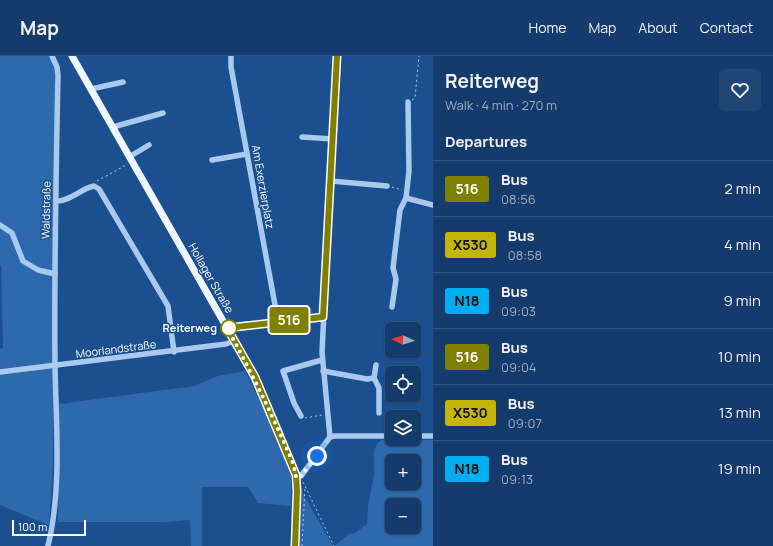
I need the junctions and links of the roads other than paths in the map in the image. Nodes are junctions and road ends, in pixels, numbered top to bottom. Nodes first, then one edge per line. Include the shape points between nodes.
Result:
1 (52, 56) edge
2 (72, 56) edge
3 (230, 56) edge
4 (338, 56) edge
5 (122, 82) dead end
6 (92, 89) junction
7 (408, 102) road end
8 (163, 113) dead end
9 (113, 127) junction
10 (302, 138) dead end
11 (333, 139) junction
12 (149, 145) dead end
13 (247, 154) junction
14 (131, 159) junction
15 (212, 160) dead end
16 (331, 181) junction
17 (387, 186) road end
18 (406, 198) junction
19 (56, 201) junction
20 (433, 206) edge
21 (0, 225) edge
22 (55, 274) junction
23 (392, 307) dead end
24 (323, 317) junction
25 (278, 321) junction
26 (227, 328) junction
27 (234, 341) junction
28 (174, 352) junction
29 (322, 360) junction
30 (376, 365) dead end
31 (56, 366) junction
32 (323, 371) junction
33 (0, 372) edge
34 (374, 378) junction
35 (379, 413) dead end
36 (301, 416) road end
37 (385, 436) edge
38 (421, 436) edge
39 (433, 436) edge
40 (330, 437) junction
41 (298, 477) junction
42 (48, 546) edge
43 (294, 546) edge

1 - 19 street, Waldstraße via 58,75
2 - 6 main road, Hollager Straße
3 - 13 street, Am Exerzierplatz
4 - 11 street
5 - 6 street
6 - 9 main road, Hollager Straße
7 - 18 street
8 - 9 street
9 - 14 main road, Hollager Straße
10 - 11 street
11 - 16 street
12 - 14 street
13 - 15 street
13 - 25 street, Am Exerzierplatz
14 - 26 main road, Hollager Straße
16 - 17 street
16 - 24 street
18 - 20 street
18 - 23 street via 400,210 393,268 396,279
19 - 22 street, Waldstraße
19 - 28 street via 66,200 95,183 168,306
21 - 22 street via 12,233 23,261 38,270
22 - 31 street, Waldstraße
24 - 25 street
24 - 29 street
25 - 26 street
26 - 27 main road, Hollager Straße
27 - 28 street, Moorlandstraße
27 - 41 main road, Hollager Straße via 258,384
28 - 31 street, Moorlandstraße
29 - 32 street
29 - 36 street via 283,371
30 - 34 street
31 - 33 street, Moorlandstraße
31 - 42 street, Waldstraße via 56,489 54,519
32 - 34 street
32 - 40 street
34 - 35 street via 379,388
37 - 40 street
38 - 39 street
40 - 41 street
41 - 43 main road, Hollager Straße

